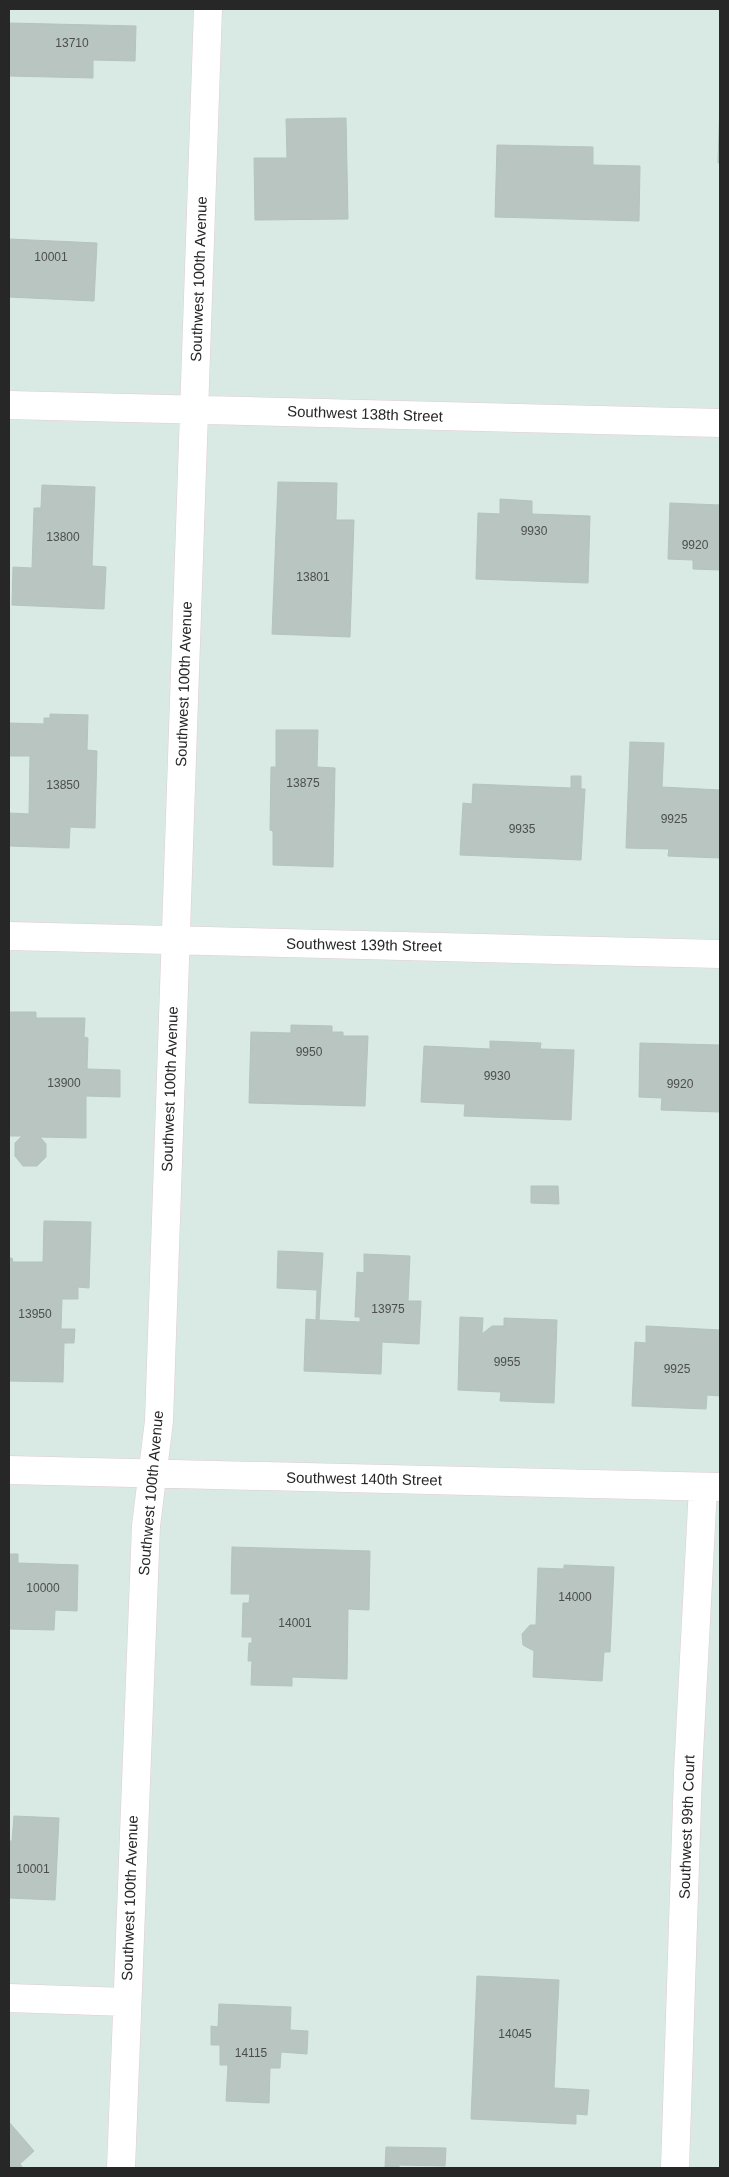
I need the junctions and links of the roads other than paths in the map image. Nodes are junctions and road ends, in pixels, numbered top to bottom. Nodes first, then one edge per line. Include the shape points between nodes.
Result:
1 (208, 9) edge
2 (9, 405) edge
3 (195, 409) junction
4 (720, 423) edge
5 (9, 936) edge
6 (174, 941) junction
7 (720, 954) edge
8 (9, 1470) edge
9 (152, 1475) junction
10 (712, 1487) edge
11 (9, 1998) edge
12 (126, 2002) junction
13 (121, 2168) edge
14 (675, 2168) edge

1 - 3 street, Southwest 100th Avenue
2 - 3 street, Southwest 138th Street
3 - 4 street, Southwest 138th Street
3 - 6 street, Southwest 100th Avenue
5 - 6 street, Southwest 139th Street
6 - 7 street, Southwest 139th Street
6 - 9 street, Southwest 100th Avenue via 159,1421
8 - 9 street, Southwest 140th Street
9 - 10 street, Southwest 140th Street
9 - 12 street, Southwest 100th Avenue via 145,1536
10 - 14 street, Southwest 99th Court via 688,1773
11 - 12 street
12 - 13 street, Southwest 100th Avenue

